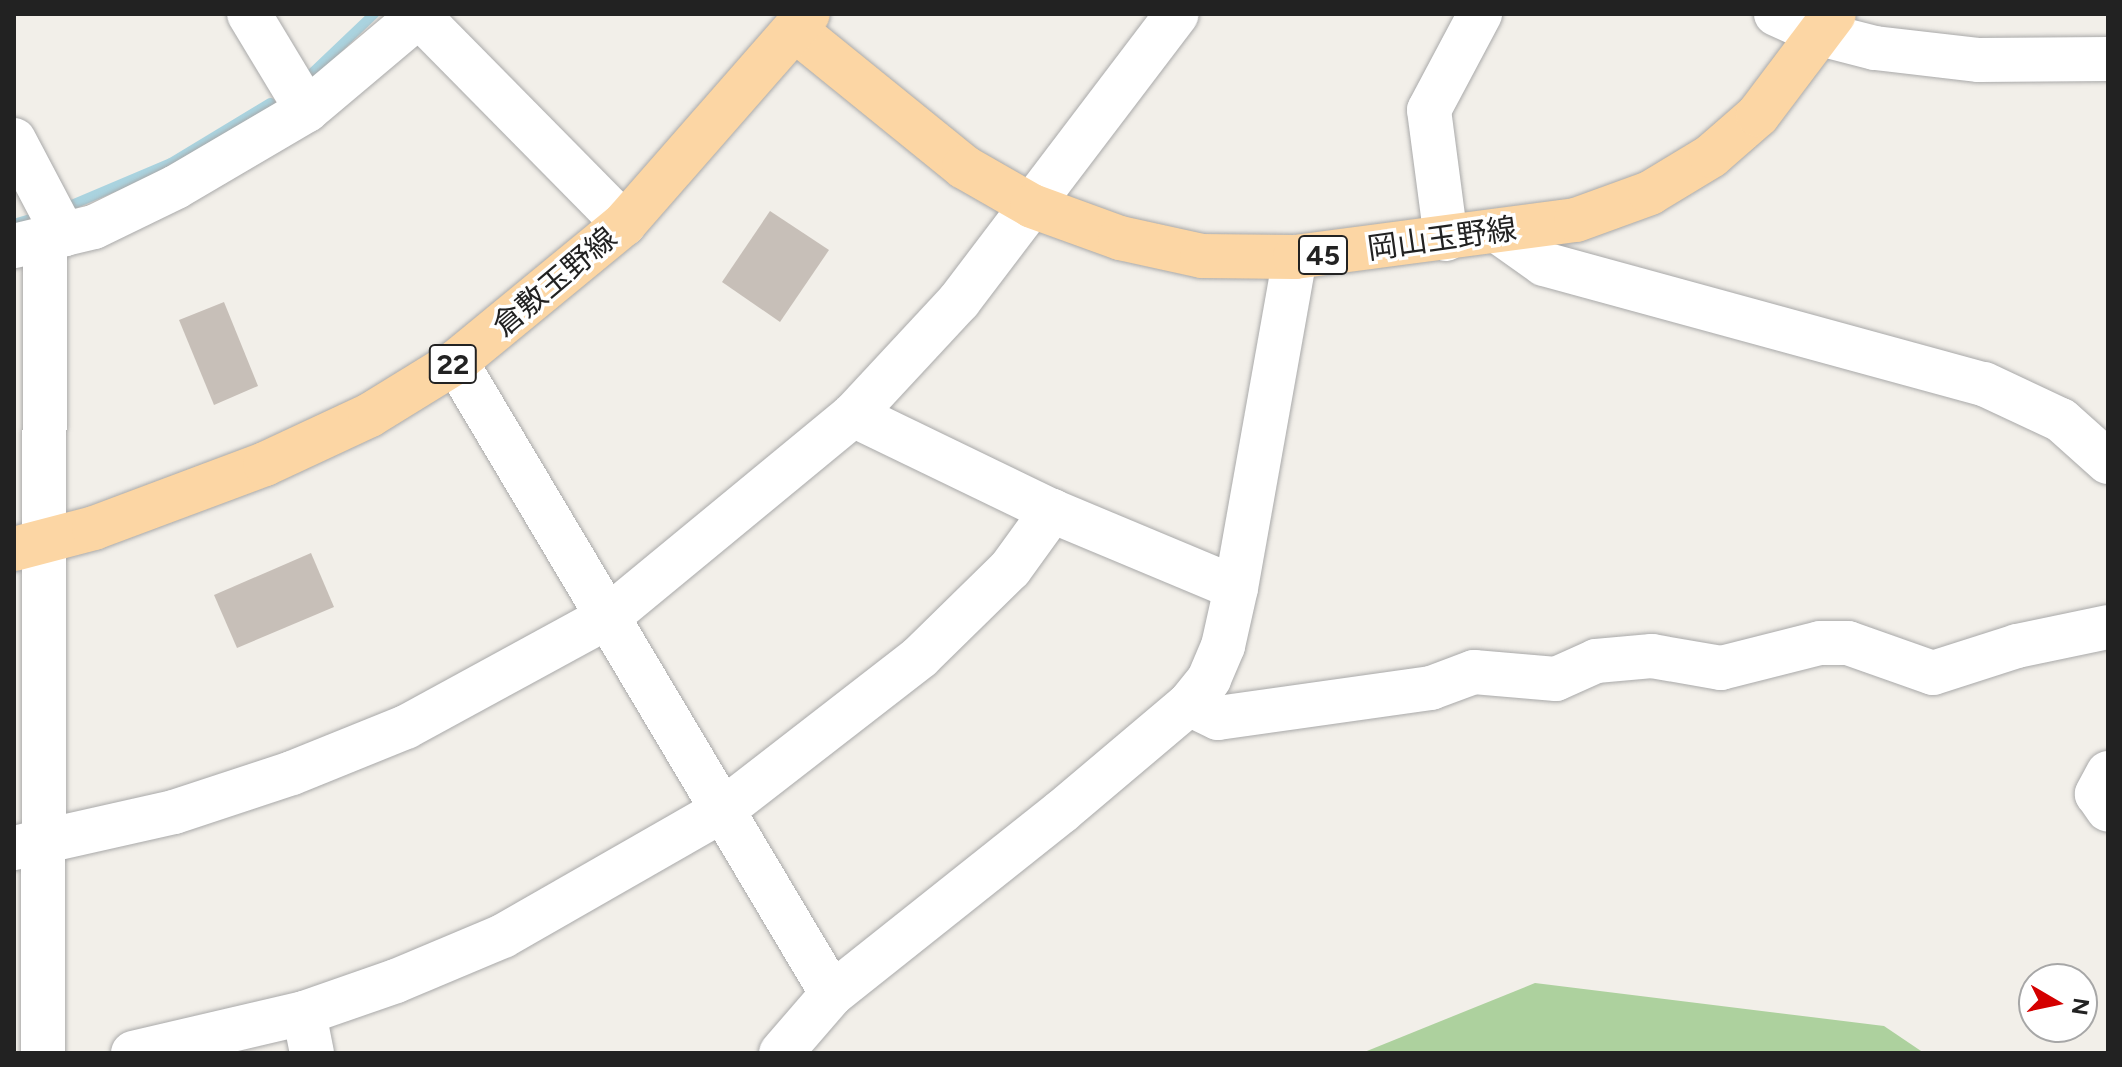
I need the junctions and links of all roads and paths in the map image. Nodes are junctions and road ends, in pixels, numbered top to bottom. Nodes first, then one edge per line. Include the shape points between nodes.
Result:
1 (249, 14) edge
2 (1177, 14) edge
3 (1480, 14) edge
4 (1776, 14) edge
5 (420, 15) edge
6 (802, 22) edge
7 (1827, 24) edge
8 (2108, 59) edge
9 (307, 110) junction
10 (14, 140) edge
11 (1032, 206) junction
12 (624, 224) junction
13 (1499, 232) junction
14 (1446, 239) junction
15 (41, 240) edge
16 (1295, 257) junction
17 (456, 362) junction
18 (853, 415) junction
19 (2108, 462) edge
20 (1052, 511) junction
21 (28, 547) edge
22 (1236, 588) junction
23 (608, 617) junction
24 (2108, 627) edge
25 (1189, 704) junction
26 (2108, 773) edge
27 (723, 810) junction
28 (2108, 810) edge
29 (27, 846) edge
30 (832, 994) junction
31 (308, 1033) edge
32 (43, 1053) edge
33 (133, 1053) edge
34 (781, 1053) edge

1 - 9 street
2 - 11 street
3 - 14 street via 1429,110
4 - 7 street
5 - 9 street
5 - 12 street
6 - 11 main road, 岡山玉野線 / 45 via 964,167
6 - 12 main road, 倉敷玉野線 / 22
7 - 8 street via 1875,48 1979,60
7 - 13 main road, 岡山玉野線 / 45 via 1758,115 1711,156 1650,193 1576,220
9 - 15 street via 176,187 94,227
10 - 15 street
11 - 16 main road, 岡山玉野線 / 45 via 1120,238 1202,256
11 - 18 street via 959,301
12 - 17 main road, 倉敷玉野線 / 22
13 - 14 main road, 岡山玉野線 / 45
13 - 19 street via 1544,264 1984,384 2061,420
14 - 16 main road, 岡山玉野線 / 45
15 - 21 street
16 - 22 street
17 - 21 main road, 倉敷玉野線 / 22 via 370,415 265,464
17 - 23 street
18 - 20 street
18 - 23 street
20 - 22 street
20 - 27 street via 1010,569 920,657
21 - 29 street
22 - 25 street via 1223,646 1209,679
23 - 27 street
23 - 29 street via 406,727 292,773 174,812
24 - 25 street via 2017,646 1933,673 1848,643 1820,643 1721,668 1652,656 1596,661 1556,679 1474,672 1431,688 1218,718
25 - 30 street
26 - 28 street via 2097,794
27 - 30 street
27 - 31 street via 503,936
29 - 32 street
30 - 34 street
31 - 33 street

